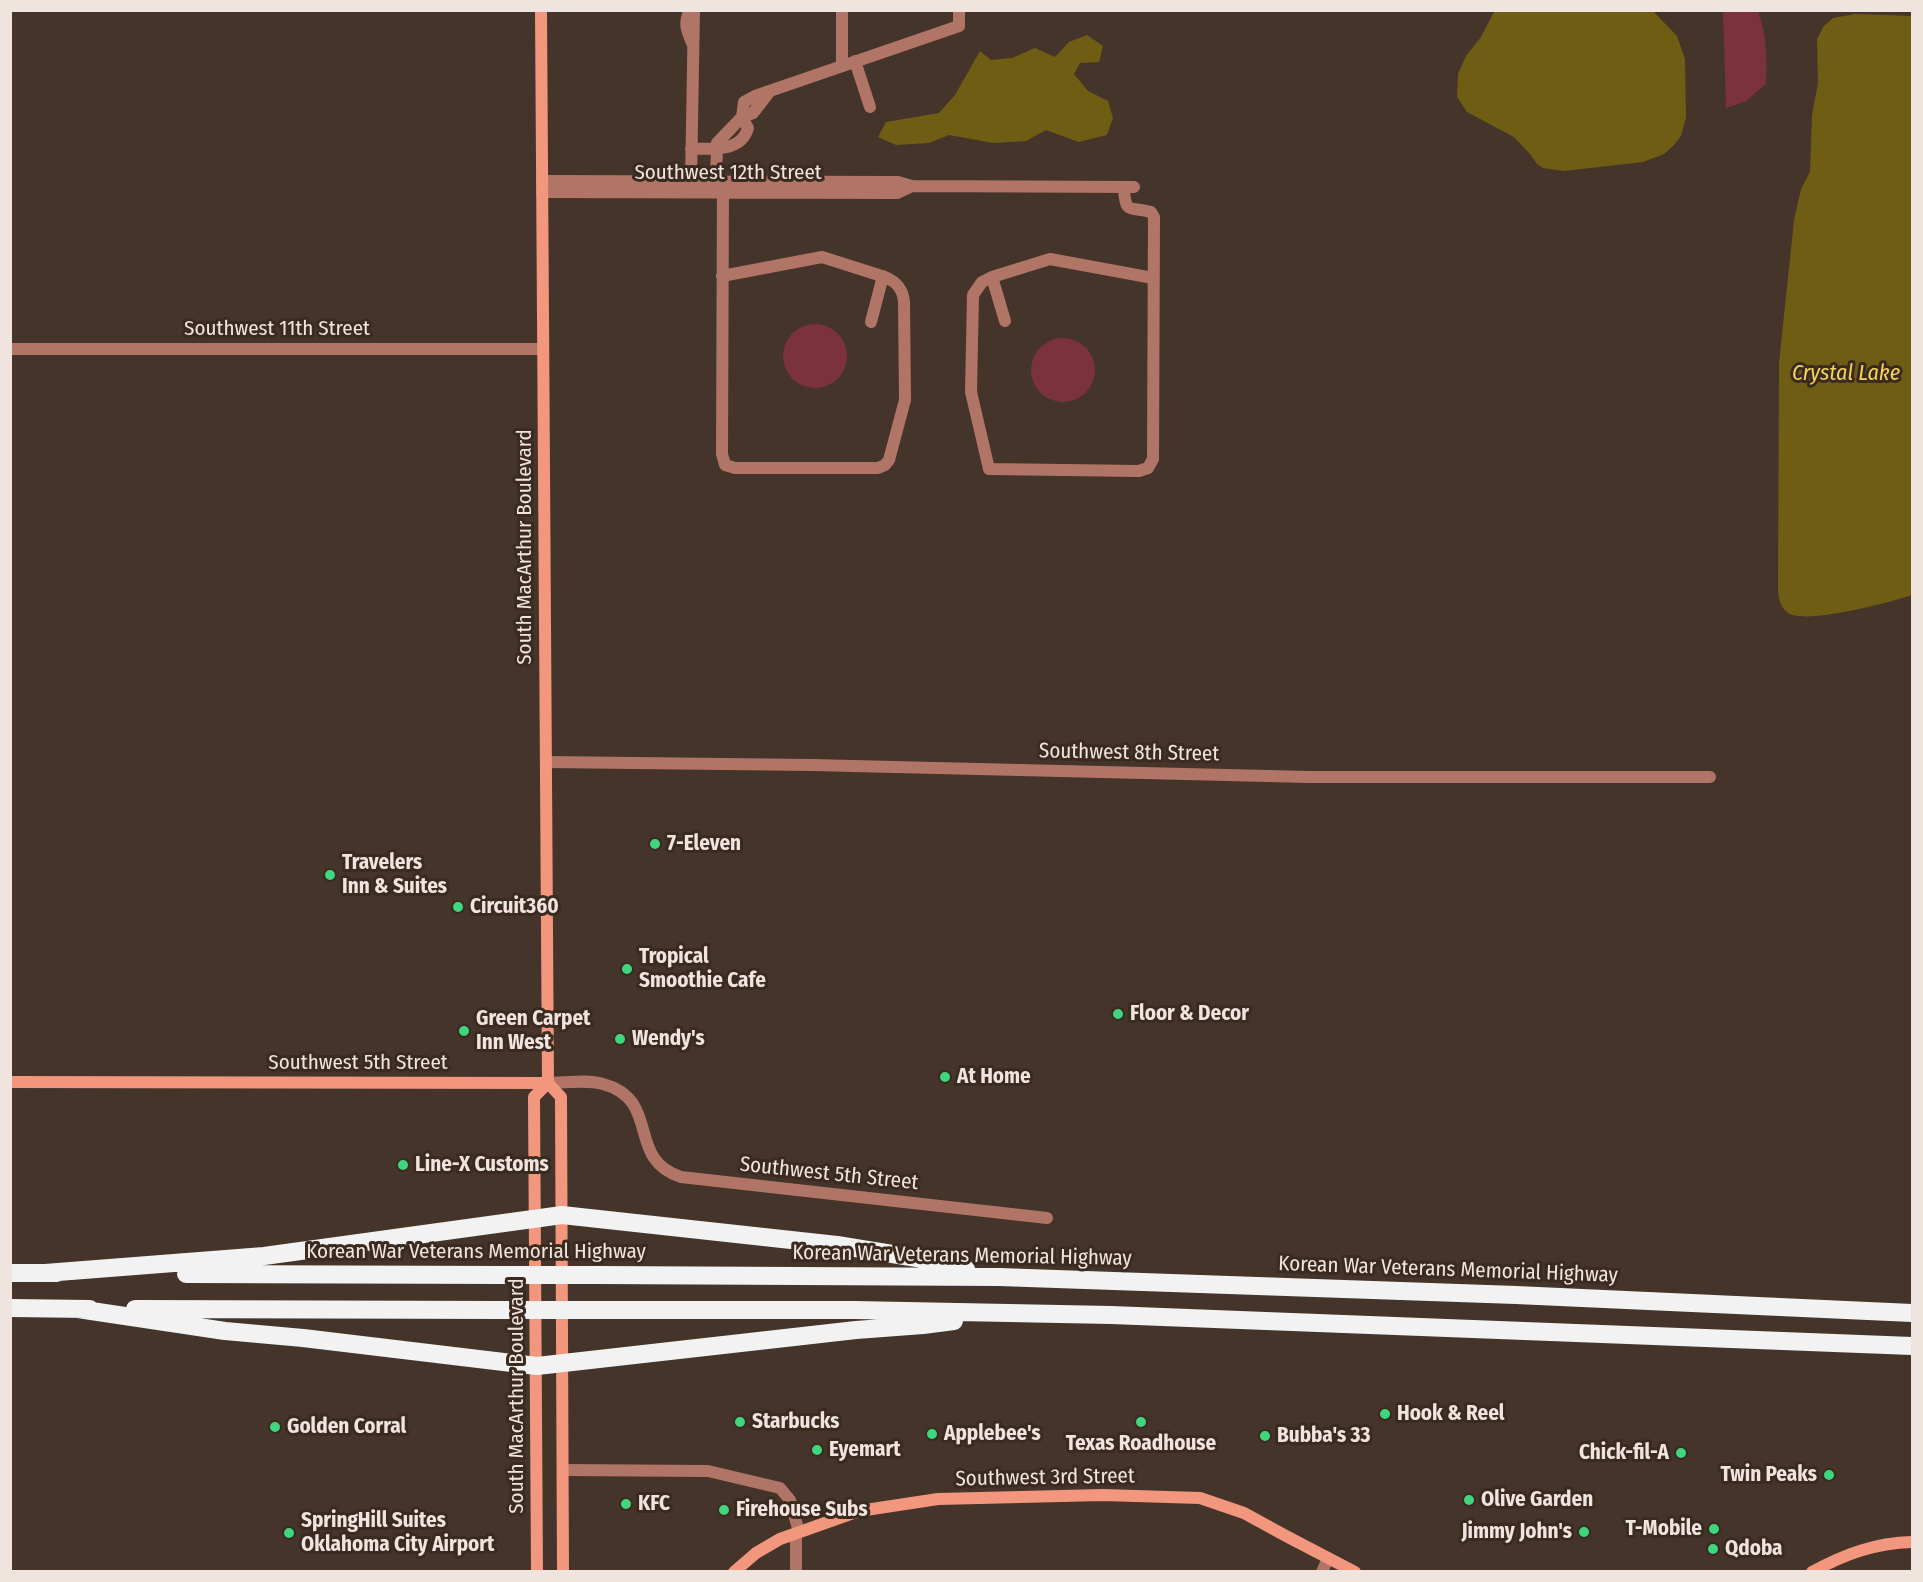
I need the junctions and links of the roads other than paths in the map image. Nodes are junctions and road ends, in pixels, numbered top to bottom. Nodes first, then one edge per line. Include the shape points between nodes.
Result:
1 (541, 10) edge
2 (692, 10) edge
3 (842, 10) edge
4 (959, 10) edge
5 (855, 61) junction
6 (842, 66) junction
7 (870, 107) dead end
8 (717, 148) junction
9 (692, 149) junction
10 (691, 182) junction
11 (542, 187) junction
12 (720, 187) junction
13 (722, 276) junction
14 (883, 276) junction
15 (992, 277) junction
16 (1153, 278) junction
17 (1005, 321) dead end
18 (871, 322) dead end
19 (10, 349) edge
20 (543, 349) junction
21 (546, 762) junction
22 (1710, 777) dead end
23 (10, 1083) edge
24 (548, 1083) junction
25 (562, 1215) junction
26 (1047, 1218) dead end
27 (535, 1219) junction
28 (10, 1273) edge
29 (45, 1273) junction
30 (999, 1277) junction
31 (10, 1308) edge
32 (78, 1308) junction
33 (1009, 1313) junction
34 (1912, 1313) edge
35 (1912, 1346) edge
36 (563, 1364) junction
37 (537, 1366) junction
38 (563, 1470) junction
39 (798, 1533) junction
40 (1912, 1542) edge
41 (1328, 1558) junction
42 (537, 1572) edge
43 (564, 1572) edge
44 (734, 1572) edge
45 (796, 1572) edge
46 (1322, 1572) edge
47 (1356, 1572) edge
48 (1812, 1572) edge

1 - 11 main road, South MacArthur Boulevard
2 - 9 street via 686,18 693,44
3 - 6 street
4 - 5 street via 959,26
5 - 6 street
5 - 7 street
6 - 8 street via 771,90 753,113 742,117 717,143
8 - 9 street
8 - 12 street
9 - 10 street
10 - 11 street, Southwest 12th Street
10 - 12 street, Southwest 12th Street
11 - 12 street, Southwest 12th Street
11 - 20 main road, South MacArthur Boulevard
12 - 13 street
12 - 16 street, Southwest 12th Street via 897,193 912,186 1129,187 1127,207 1151,212 1154,218
13 - 14 street via 822,257
13 - 14 street via 725,465 878,468 889,460 905,400 903,294 900,286
14 - 18 street
15 - 16 street via 1050,259
15 - 16 street via 976,288 973,295 971,392 989,469 1139,471 1148,468 1153,459
15 - 17 street
19 - 20 street, Southwest 11th Street
20 - 21 main road, South MacArthur Boulevard
21 - 22 street, Southwest 8th Street via 1309,777
21 - 24 main road, South MacArthur Boulevard
23 - 24 main road, Southwest 5th Street
24 - 25 main road, South MacArthur Boulevard via 561,1097
24 - 26 street, Southwest 5th Street via 601,1083 620,1091 636,1105 652,1156 681,1178
24 - 27 main road, South MacArthur Boulevard via 534,1097
25 - 27 highway
25 - 30 highway via 837,1245
25 - 36 main road, South MacArthur Boulevard
27 - 29 highway via 236,1259
27 - 37 main road, South MacArthur Boulevard
28 - 29 highway, Korean War Veterans Memorial Highway
29 - 30 highway, Korean War Veterans Memorial Highway, bridge
30 - 34 highway, Korean War Veterans Memorial Highway
31 - 32 highway
32 - 33 highway, bridge
32 - 37 highway via 207,1329
33 - 35 highway
33 - 36 highway
36 - 37 highway
36 - 38 main road, South MacArthur Boulevard
37 - 42 main road, South MacArthur Boulevard
38 - 39 street via 708,1471 780,1488 790,1500
38 - 43 main road, South MacArthur Boulevard
39 - 41 main road, Southwest 3rd Street via 859,1511 938,1499 1103,1495 1200,1498 1244,1513
39 - 44 main road, Southwest 3rd Street via 756,1553
39 - 45 street
40 - 48 main road via 1854,1552
41 - 46 street
41 - 47 main road, Southwest 3rd Street

